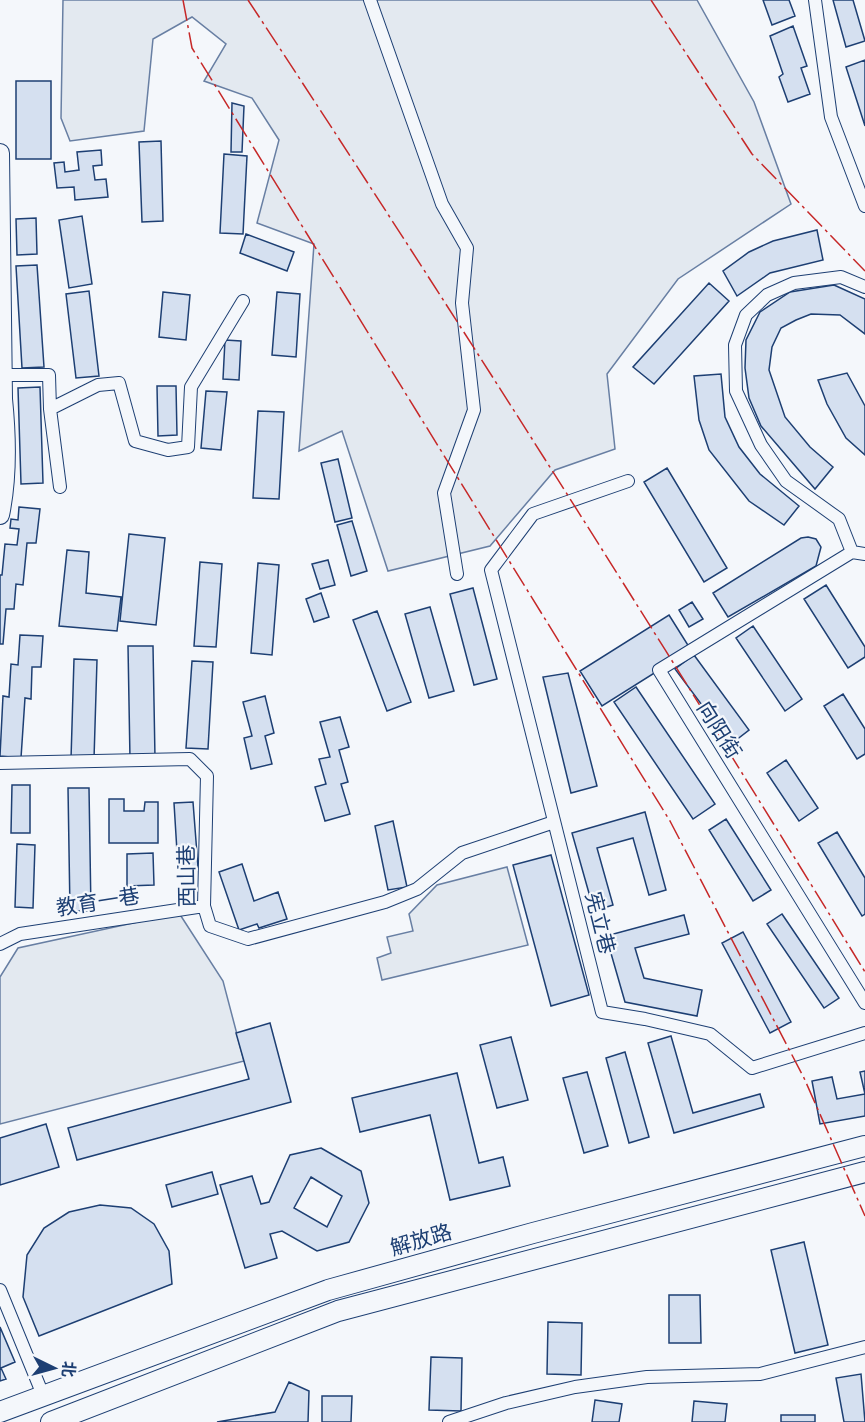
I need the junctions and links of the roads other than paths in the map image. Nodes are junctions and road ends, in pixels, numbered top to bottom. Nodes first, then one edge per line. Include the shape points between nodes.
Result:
1 (370, 0) edge
2 (815, 0) edge
3 (0, 153) edge
4 (865, 206) edge
5 (865, 287) edge
6 (243, 301) dead end
7 (3, 375) junction
8 (2, 399) edge
9 (50, 409) junction
10 (628, 481) dead end
11 (60, 487) dead end
12 (0, 515) edge
13 (852, 552) junction
14 (865, 554) edge
15 (457, 574) dead end
16 (0, 763) edge
17 (554, 822) junction
18 (204, 906) junction
19 (0, 944) edge
20 (865, 1003) edge
21 (865, 1033) edge
22 (865, 1146) edge
23 (865, 1172) edge
24 (0, 1290) edge
25 (865, 1347) edge
26 (43, 1395) junction
27 (0, 1412) edge
28 (51, 1422) edge
29 (449, 1422) edge

1 - 15 street via 442,204 467,248 462,303 474,410 444,493
2 - 4 street via 831,117
3 - 7 main road
5 - 13 street via 841,277 794,283 767,295 746,315 735,345 736,391 761,446 786,481 839,519
6 - 9 street via 191,387 188,447 168,450 135,441 119,383 98,385
7 - 8 main road
7 - 9 street via 49,375
8 - 12 main road via 6,471
9 - 11 street
10 - 17 street, 宪立巷 via 533,514 491,570
13 - 14 street
13 - 20 street, 向阳街 via 659,670
16 - 18 street, 西山巷 via 190,759 207,776
17 - 18 street, 西山巷 via 462,853 417,889 385,902 248,939 210,926
17 - 21 street, 宪立巷 via 602,1012 710,1034 752,1068
18 - 19 street, 教育一巷 via 20,934
22 - 26 main road, 解放路 via 328,1290
23 - 28 main road via 338,1311
24 - 26 street
25 - 29 street via 760,1374 647,1377 575,1387 506,1403
26 - 27 main road, 解放路

